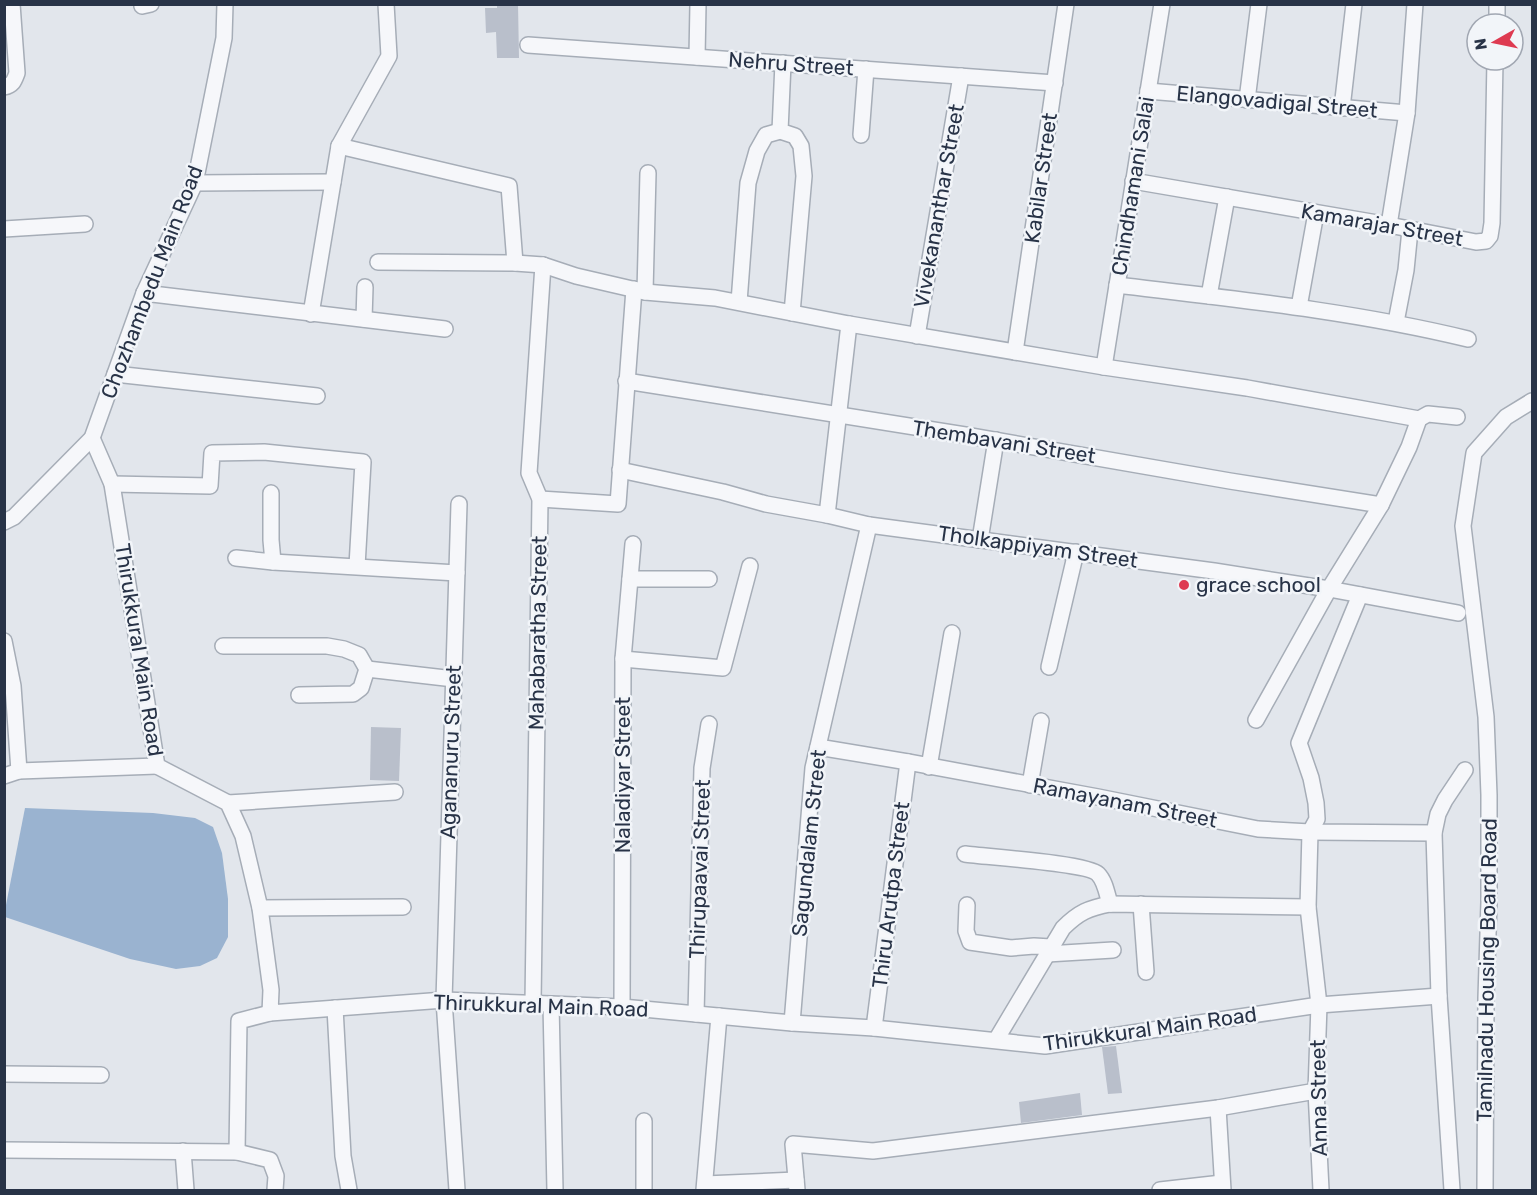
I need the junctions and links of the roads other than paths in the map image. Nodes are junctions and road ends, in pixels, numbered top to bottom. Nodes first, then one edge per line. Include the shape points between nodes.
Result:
1 (12, 4) edge
2 (225, 4) edge
3 (386, 4) edge
4 (698, 4) edge
5 (1066, 4) edge
6 (1162, 4) edge
7 (1259, 4) edge
8 (1354, 4) edge
9 (1415, 4) edge
10 (528, 45) dead end
11 (697, 57) junction
12 (783, 63) junction
13 (866, 69) junction
14 (1495, 72) edge
15 (961, 76) junction
16 (1055, 83) junction
17 (4, 87) edge
18 (1148, 91) junction
19 (1247, 100) junction
20 (1342, 108) junction
21 (1407, 113) junction
22 (780, 131) junction
23 (861, 135) dead end
24 (339, 146) junction
25 (648, 173) dead end
26 (1133, 181) junction
27 (333, 182) junction
28 (195, 183) junction
29 (1227, 197) junction
30 (1316, 213) junction
31 (85, 224) dead end
32 (1389, 225) junction
33 (4, 229) edge
34 (1410, 230) junction
35 (378, 262) dead end
36 (515, 263) junction
37 (543, 265) junction
38 (1117, 285) junction
39 (365, 287) dead end
40 (639, 290) junction
41 (144, 293) junction
42 (1209, 296) junction
43 (739, 302) junction
44 (1299, 308) junction
45 (792, 313) junction
46 (311, 314) junction
47 (364, 319) junction
48 (1396, 322) junction
49 (849, 324) junction
50 (445, 329) dead end
51 (917, 336) junction
52 (1468, 339) dead end
53 (1016, 352) junction
54 (1104, 367) junction
55 (115, 374) junction
56 (626, 381) junction
57 (317, 396) dead end
58 (1533, 401) edge
59 (839, 414) junction
60 (1457, 417) dead end
61 (1419, 419) junction
62 (92, 438) junction
63 (996, 440) junction
64 (620, 470) junction
65 (112, 484) junction
66 (271, 493) dead end
67 (540, 500) junction
68 (459, 504) dead end
69 (1381, 506) junction
70 (827, 515) junction
71 (4, 522) edge
72 (869, 525) junction
73 (980, 540) junction
74 (633, 544) dead end
75 (1076, 552) junction
76 (236, 558) dead end
77 (273, 562) junction
78 (357, 566) junction
79 (750, 566) dead end
80 (457, 573) junction
81 (630, 579) junction
82 (709, 579) dead end
83 (1329, 589) junction
84 (1360, 595) junction
85 (1458, 613) dead end
86 (952, 633) dead end
87 (4, 641) edge
88 (223, 646) dead end
89 (623, 659) junction
90 (1049, 666) dead end
91 (367, 669) junction
92 (453, 679) junction
93 (298, 695) dead end
94 (1256, 720) dead end
95 (1041, 721) dead end
96 (709, 724) dead end
97 (818, 747) junction
98 (908, 762) junction
99 (158, 766) junction
100 (928, 766) junction
101 (1465, 770) dead end
102 (12, 773) edge
103 (1030, 785) junction
104 (395, 792) dead end
105 (228, 802) junction
106 (1311, 832) junction
107 (1434, 833) junction
108 (965, 854) dead end
109 (1110, 904) junction
110 (1141, 904) junction
111 (967, 905) dead end
112 (403, 907) dead end
113 (260, 908) junction
114 (1308, 908) junction
115 (1049, 950) junction
116 (1113, 950) dead end
117 (1146, 972) dead end
118 (1439, 996) junction
119 (444, 1000) junction
120 (533, 1003) junction
121 (551, 1004) junction
122 (1319, 1005) junction
123 (622, 1007) junction
124 (335, 1008) junction
125 (270, 1013) junction
126 (696, 1014) junction
127 (719, 1016) junction
128 (792, 1023) junction
129 (874, 1028) junction
130 (996, 1040) junction
131 (4, 1074) edge
132 (101, 1075) dead end
133 (1316, 1091) junction
134 (1218, 1108) junction
135 (644, 1121) dead end
136 (4, 1150) edge
137 (183, 1151) junction
138 (237, 1152) junction
139 (796, 1185) edge
140 (705, 1187) edge
141 (1222, 1187) edge
142 (186, 1191) edge
143 (276, 1191) edge
144 (349, 1191) edge
145 (457, 1191) edge
146 (555, 1191) edge
147 (644, 1191) edge
148 (1160, 1191) edge
149 (1321, 1191) edge
150 (1452, 1191) edge
151 (1485, 1191) edge

1 - 17 street via 17,73 14,83
2 - 28 street, Chozhambedu Main Road via 224,38
3 - 24 street via 389,56
4 - 11 street
5 - 16 street, Kabilar Street
6 - 18 street, Chindhamani Salai
7 - 19 street
8 - 20 street
9 - 21 street
10 - 11 street, Nehru Street
11 - 12 street, Nehru Street
12 - 13 street, Nehru Street
12 - 22 street
13 - 15 street, Nehru Street
13 - 23 street
14 - 34 street, Kamarajar Street via 1490,236 1481,243
15 - 16 street, Nehru Street
15 - 51 street, Vivekananthar Street
16 - 53 street, Kabilar Street
18 - 19 street, Elangovadigal Street
18 - 26 street, Chindhamani Salai
19 - 20 street, Elangovadigal Street
20 - 21 street, Elangovadigal Street
21 - 32 street
22 - 43 street via 766,135 748,183
22 - 45 street via 795,136 801,146 804,176
24 - 27 street
24 - 36 street via 509,186
25 - 40 street
26 - 29 street, Kamarajar Street
26 - 38 street, Chindhamani Salai
27 - 28 street
27 - 46 street
28 - 41 street, Chozhambedu Main Road
29 - 30 street, Kamarajar Street
29 - 42 street
30 - 32 street, Kamarajar Street
30 - 44 street
31 - 33 street
32 - 34 street, Kamarajar Street
34 - 48 street
35 - 36 street
36 - 37 street
37 - 40 street
37 - 67 street, Mahabaratha Street via 529,473
38 - 42 street
38 - 54 street, Chindhamani Salai
39 - 47 street
40 - 43 street
40 - 56 street
41 - 46 street
41 - 55 street, Chozhambedu Main Road
42 - 44 street
43 - 45 street
44 - 48 street
45 - 49 street
46 - 47 street
47 - 50 street
48 - 52 street
49 - 51 street
49 - 59 street
51 - 53 street
53 - 54 street
54 - 61 street
55 - 57 street
55 - 62 street, Chozhambedu Main Road
56 - 59 street, Thembavani Street
56 - 64 street
58 - 151 street, Tamilnadu Housing Board Road via 1506,417 1474,453 1463,526 1486,717 1489,795
59 - 63 street, Thembavani Street
59 - 70 street
60 - 61 street via 1428,414
61 - 69 street
62 - 65 street, Thirukkural Main Road
62 - 71 street, Chozhambedu Main Road via 14,517
63 - 69 street, Thembavani Street
63 - 73 street
64 - 67 street via 618,504
64 - 70 street, Tholkappiyam Street
65 - 78 street via 210,486 212,453 264,452 363,462
65 - 99 street, Thirukkural Main Road
66 - 77 street
67 - 120 street, Mahabaratha Street
68 - 80 street, Agananuru Street
69 - 83 street
70 - 72 street, Tholkappiyam Street
72 - 73 street, Tholkappiyam Street
72 - 97 street, Sagundalam Street
73 - 75 street, Tholkappiyam Street
74 - 81 street, Naladiyar Street
75 - 83 street, Tholkappiyam Street
75 - 90 street
76 - 77 street
77 - 78 street
78 - 80 street
79 - 89 street via 723,668
80 - 92 street, Agananuru Street
81 - 82 street
81 - 89 street, Naladiyar Street
83 - 84 street, Tholkappiyam Street
83 - 94 street
84 - 85 street, Tholkappiyam Street
84 - 106 street, Anna Street via 1299,743 1316,803 1317,819
86 - 100 street
87 - 102 street via 13,686
88 - 91 street via 327,646 359,655
89 - 123 street, Naladiyar Street
91 - 92 street
91 - 93 street via 361,688 353,694
92 - 119 street, Agananuru Street
95 - 103 street
96 - 126 street, Thirupaavai Street via 702,768
97 - 98 street, Ramayanam Street
97 - 128 street, Sagundalam Street via 813,768
98 - 100 street, Ramayanam Street
98 - 129 street, Thiru Arutpa Street
99 - 102 street
99 - 105 street, Thirukkural Main Road
100 - 103 street, Ramayanam Street
101 - 107 street via 1444,800
103 - 106 street, Ramayanam Street via 1258,830
104 - 105 street
105 - 113 street via 243,836
106 - 107 street, Ramayanam Street
106 - 114 street, Anna Street
107 - 118 street
108 - 109 street via 1077,866 1096,872
109 - 110 street
109 - 115 street via 1076,915
110 - 114 street
110 - 117 street
111 - 115 street via 966,931 970,942
112 - 113 street
113 - 125 street via 271,990
114 - 122 street, Anna Street
115 - 116 street
115 - 130 street
118 - 122 street, Thirukkural Main Road
118 - 150 street
119 - 120 street, Thirukkural Main Road
119 - 124 street, Thirukkural Main Road
119 - 145 street, Agananuru Street
120 - 121 street, Thirukkural Main Road
121 - 123 street, Thirukkural Main Road
121 - 146 street
122 - 130 street, Thirukkural Main Road via 1045,1046
122 - 133 street, Anna Street
123 - 126 street, Thirukkural Main Road
124 - 125 street, Thirukkural Main Road
124 - 144 street via 343,1156
125 - 138 street, Thirukkural Main Road via 239,1021
126 - 127 street, Thirukkural Main Road
127 - 128 street, Thirukkural Main Road
127 - 140 street
128 - 129 street, Thirukkural Main Road
129 - 130 street, Thirukkural Main Road
131 - 132 street
133 - 134 street
133 - 149 street, Anna Street
134 - 139 street via 873,1151 793,1144
134 - 141 street
135 - 147 street
136 - 137 street
137 - 138 street
137 - 142 street
138 - 143 street via 270,1160
139 - 140 street
141 - 148 street

